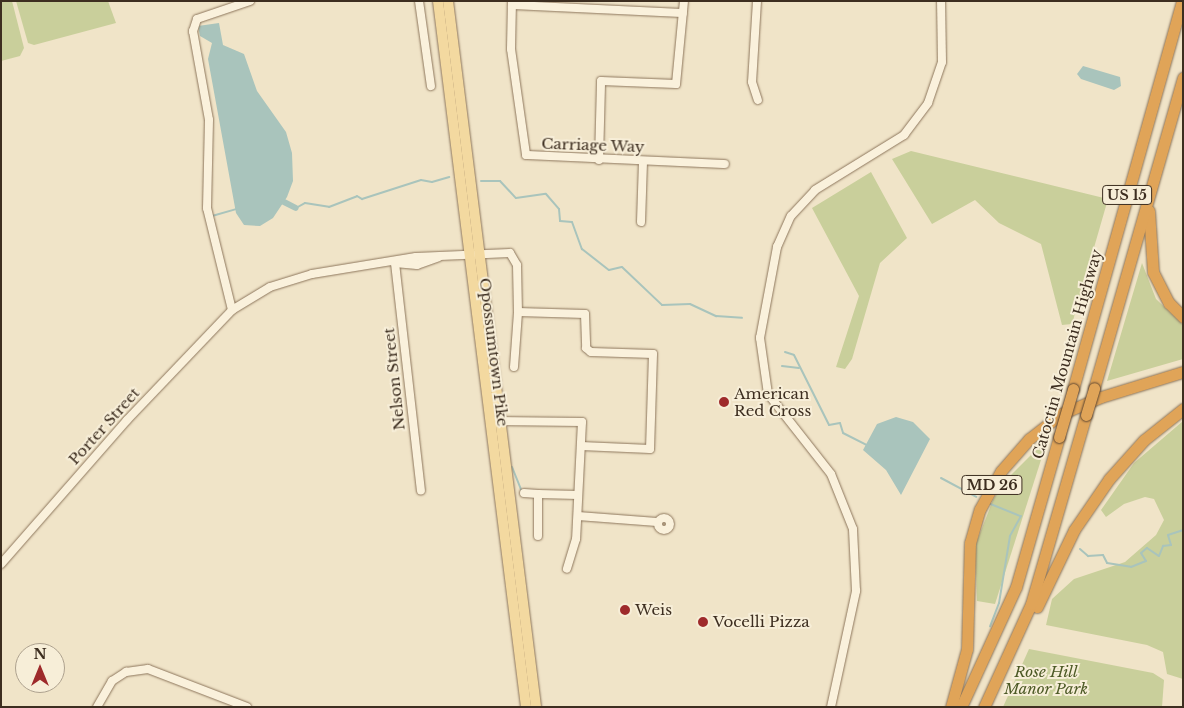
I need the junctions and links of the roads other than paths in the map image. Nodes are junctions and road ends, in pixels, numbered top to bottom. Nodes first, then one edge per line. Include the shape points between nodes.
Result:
1 (250, 1) edge
2 (419, 1) edge
3 (438, 1) edge
4 (448, 1) edge
5 (609, 1) edge
6 (684, 1) edge
7 (757, 1) edge
8 (941, 1) edge
9 (1182, 1) edge
10 (512, 3) edge
11 (608, 10) junction
12 (683, 13) junction
13 (1183, 78) edge
14 (431, 86) dead end
15 (758, 100) dead end
16 (599, 160) junction
17 (643, 161) junction
18 (725, 164) dead end
19 (1150, 191) junction
20 (641, 222) dead end
21 (472, 252) junction
22 (395, 263) junction
23 (232, 310) junction
24 (518, 312) junction
25 (1183, 317) edge
26 (514, 367) dead end
27 (1183, 372) edge
28 (1183, 409) edge
29 (493, 421) junction
30 (581, 446) junction
31 (421, 491) dead end
32 (524, 493) dead end
33 (538, 494) junction
34 (578, 495) junction
35 (578, 516) junction
36 (657, 522) dead end
37 (538, 536) dead end
38 (1, 564) edge
39 (567, 569) dead end
40 (1016, 643) junction
41 (97, 707) edge
42 (247, 707) edge
43 (526, 707) edge
44 (536, 707) edge
45 (831, 707) edge
46 (950, 707) edge
47 (960, 707) edge
48 (984, 707) edge

1 - 23 street via 202,16 192,30 209,120 207,208
2 - 14 street
3 - 21 main road, Opossumtown Pike
4 - 21 main road, Opossumtown Pike
5 - 11 street
6 - 12 street
7 - 15 street via 752,82
8 - 45 street via 942,62 928,104 904,135 815,190 791,216 777,246 760,338 768,394 831,474 853,528 856,591
9 - 47 highway, Catoctin Mountain Highway / US 15, bridge via 1016,587
10 - 11 street
10 - 16 street, Carriage Way via 511,49 524,153
11 - 12 street
12 - 16 street via 676,84 602,81
13 - 19 highway, US 15
16 - 17 street, Carriage Way
17 - 18 street, Carriage Way
17 - 20 street
19 - 25 highway via 1150,260 1163,294
19 - 40 highway, US 15, bridge via 1045,560
21 - 22 street, Porter Street via 439,257 417,265
21 - 24 street, Porter Street via 502,250 514,258
21 - 29 main road, Opossumtown Pike
22 - 23 street, Porter Street via 295,278
22 - 31 street, Nelson Street
23 - 38 street, Porter Street via 127,420
24 - 26 street
24 - 30 street via 585,314 586,348 591,352 653,354 650,449
27 - 46 highway, MD 26 via 1100,397 1061,414 1029,439 1000,471 980,508 970,543 967,649
28 - 40 highway via 1138,446 1097,496
29 - 30 street via 582,422
29 - 43 main road, Opossumtown Pike
29 - 44 main road, Opossumtown Pike
30 - 34 street
32 - 33 street
33 - 34 street
33 - 37 street
34 - 35 street
35 - 36 street
35 - 39 street
40 - 48 highway, US 15
41 - 42 street via 112,681 126,672 148,669

